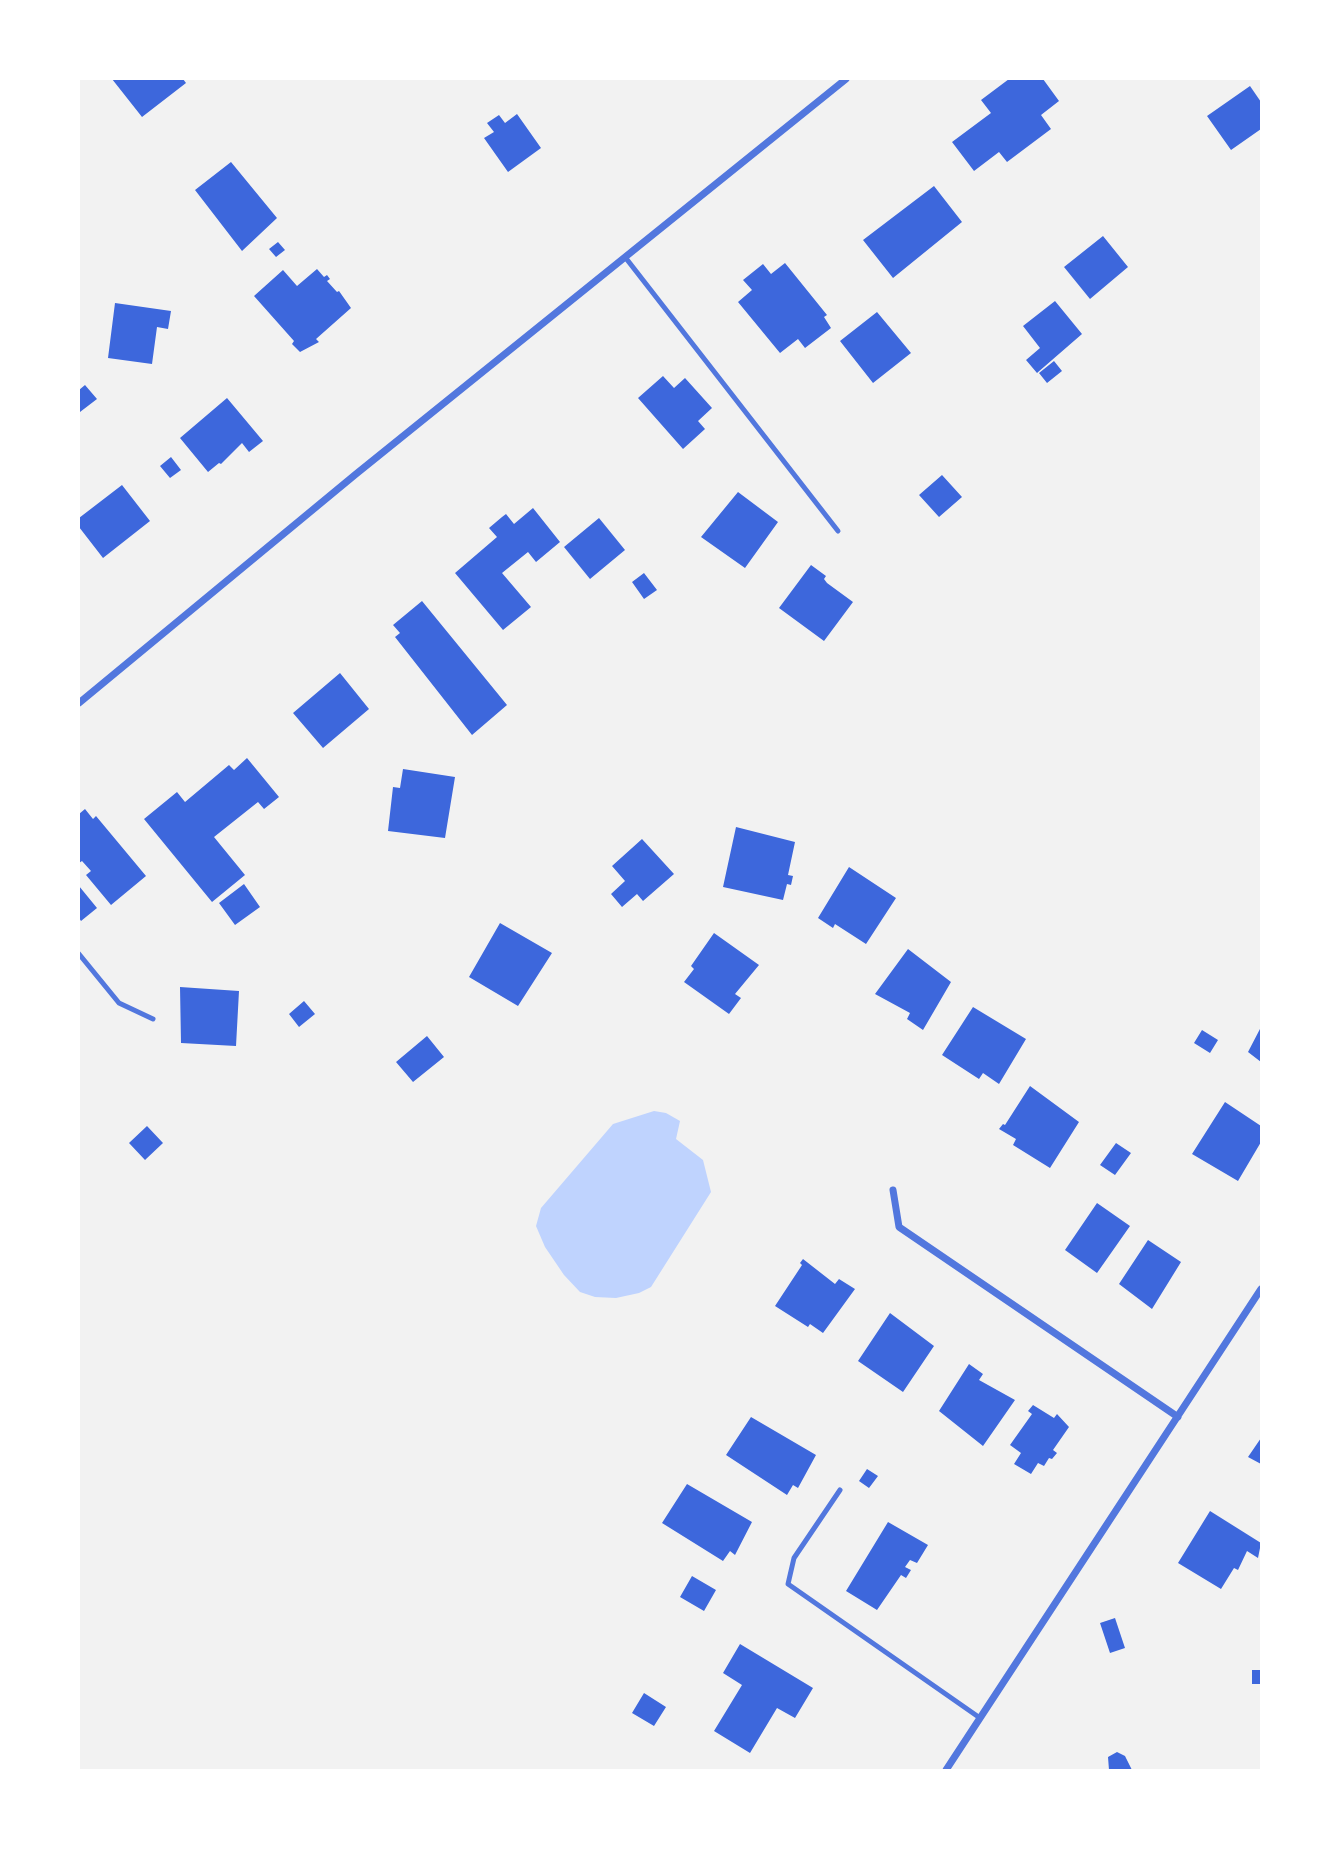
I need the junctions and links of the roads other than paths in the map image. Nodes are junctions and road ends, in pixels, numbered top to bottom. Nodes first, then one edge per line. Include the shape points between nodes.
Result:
1 (846, 79) edge
2 (625, 257) junction
3 (838, 531) dead end
4 (79, 703) edge
5 (79, 954) edge
6 (153, 1019) dead end
7 (893, 1190) dead end
8 (1261, 1289) edge
9 (1178, 1417) junction
10 (841, 1490) dead end
11 (980, 1718) junction
12 (946, 1770) edge

1 - 2 street
2 - 3 lane
2 - 4 street
5 - 6 lane via 119,1003
7 - 9 street via 899,1227
8 - 9 street
9 - 11 street
10 - 11 lane via 794,1558 788,1584
11 - 12 street

